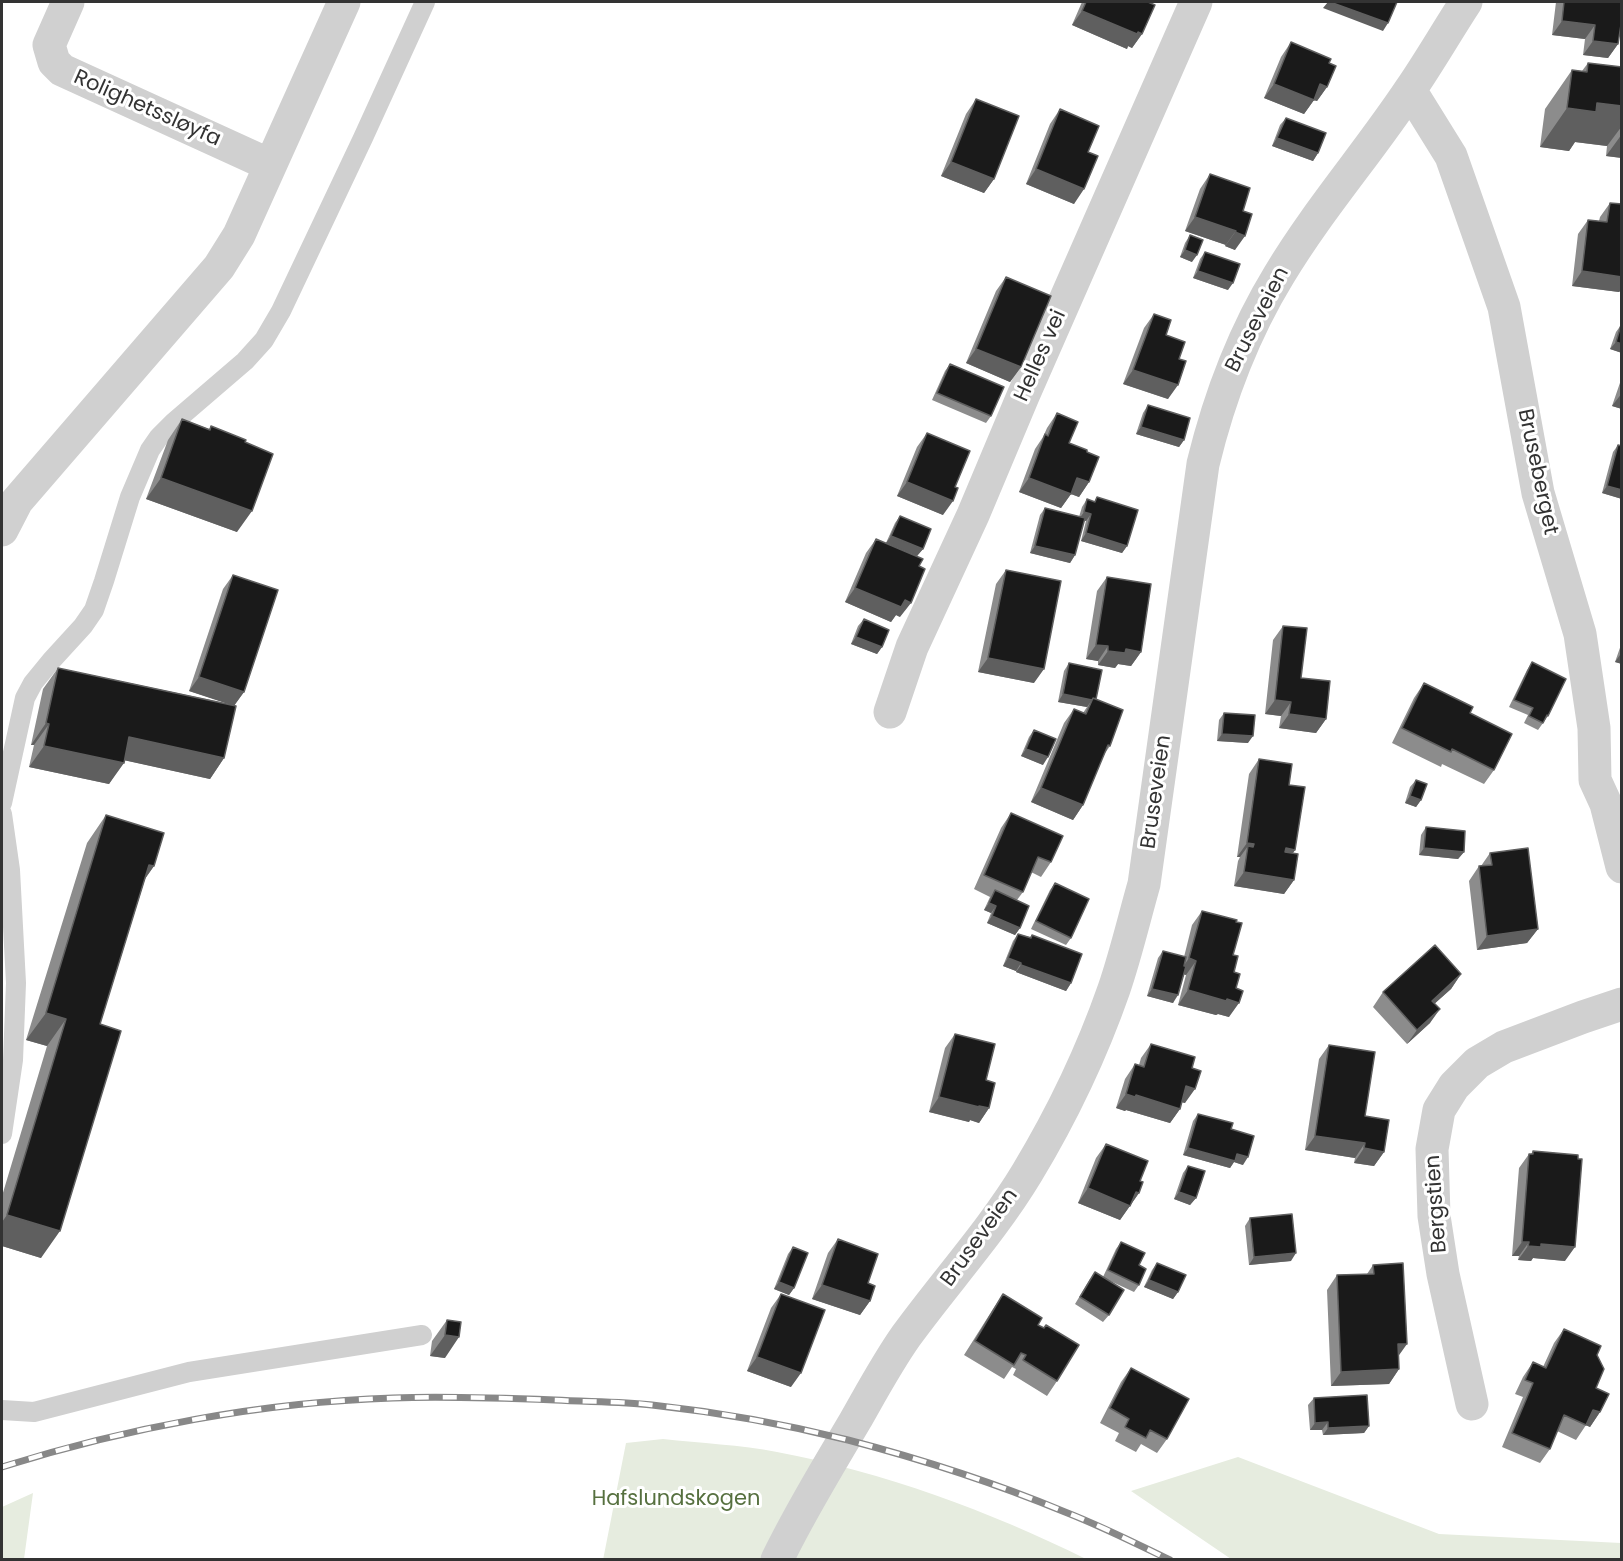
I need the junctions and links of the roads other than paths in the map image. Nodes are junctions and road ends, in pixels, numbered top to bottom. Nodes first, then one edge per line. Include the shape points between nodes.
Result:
1 (68, 2) edge
2 (344, 2) edge
3 (425, 2) edge
4 (1196, 2) edge
5 (1466, 2) edge
6 (1410, 90) junction
7 (270, 165) junction
8 (2, 530) edge
9 (890, 712) dead end
10 (4, 776) edge
11 (2, 803) edge
12 (2, 814) edge
13 (1622, 867) edge
14 (1622, 1004) edge
15 (2, 1134) edge
16 (422, 1335) dead end
17 (1472, 1404) dead end
18 (2, 1410) edge
19 (777, 1560) edge

1 - 7 street, Rolighetssløyfa via 49,45 54,62 62,70
2 - 7 street
3 - 10 lane via 264,340 174,422 150,450 130,497 94,610 33,683 25,698
4 - 9 street, Helles vei via 912,646
5 - 6 street, Bruseveien
6 - 13 street, Bruseberget via 1450,156 1504,307 1538,493 1580,634 1594,728 1595,780 1606,804
6 - 19 street, Bruseveien via 1279,274 1223,392 1203,464 1144,884 1114,990 1092,1044 1027,1173 981,1241 906,1337
7 - 8 street via 239,235 219,267 17,501
10 - 11 lane
12 - 15 lane via 10,870 16,983 13,1060
14 - 17 street, Bergstien via 1504,1047 1477,1063 1454,1086 1439,1110 1432,1149 1434,1216
16 - 18 lane via 189,1372 34,1412

